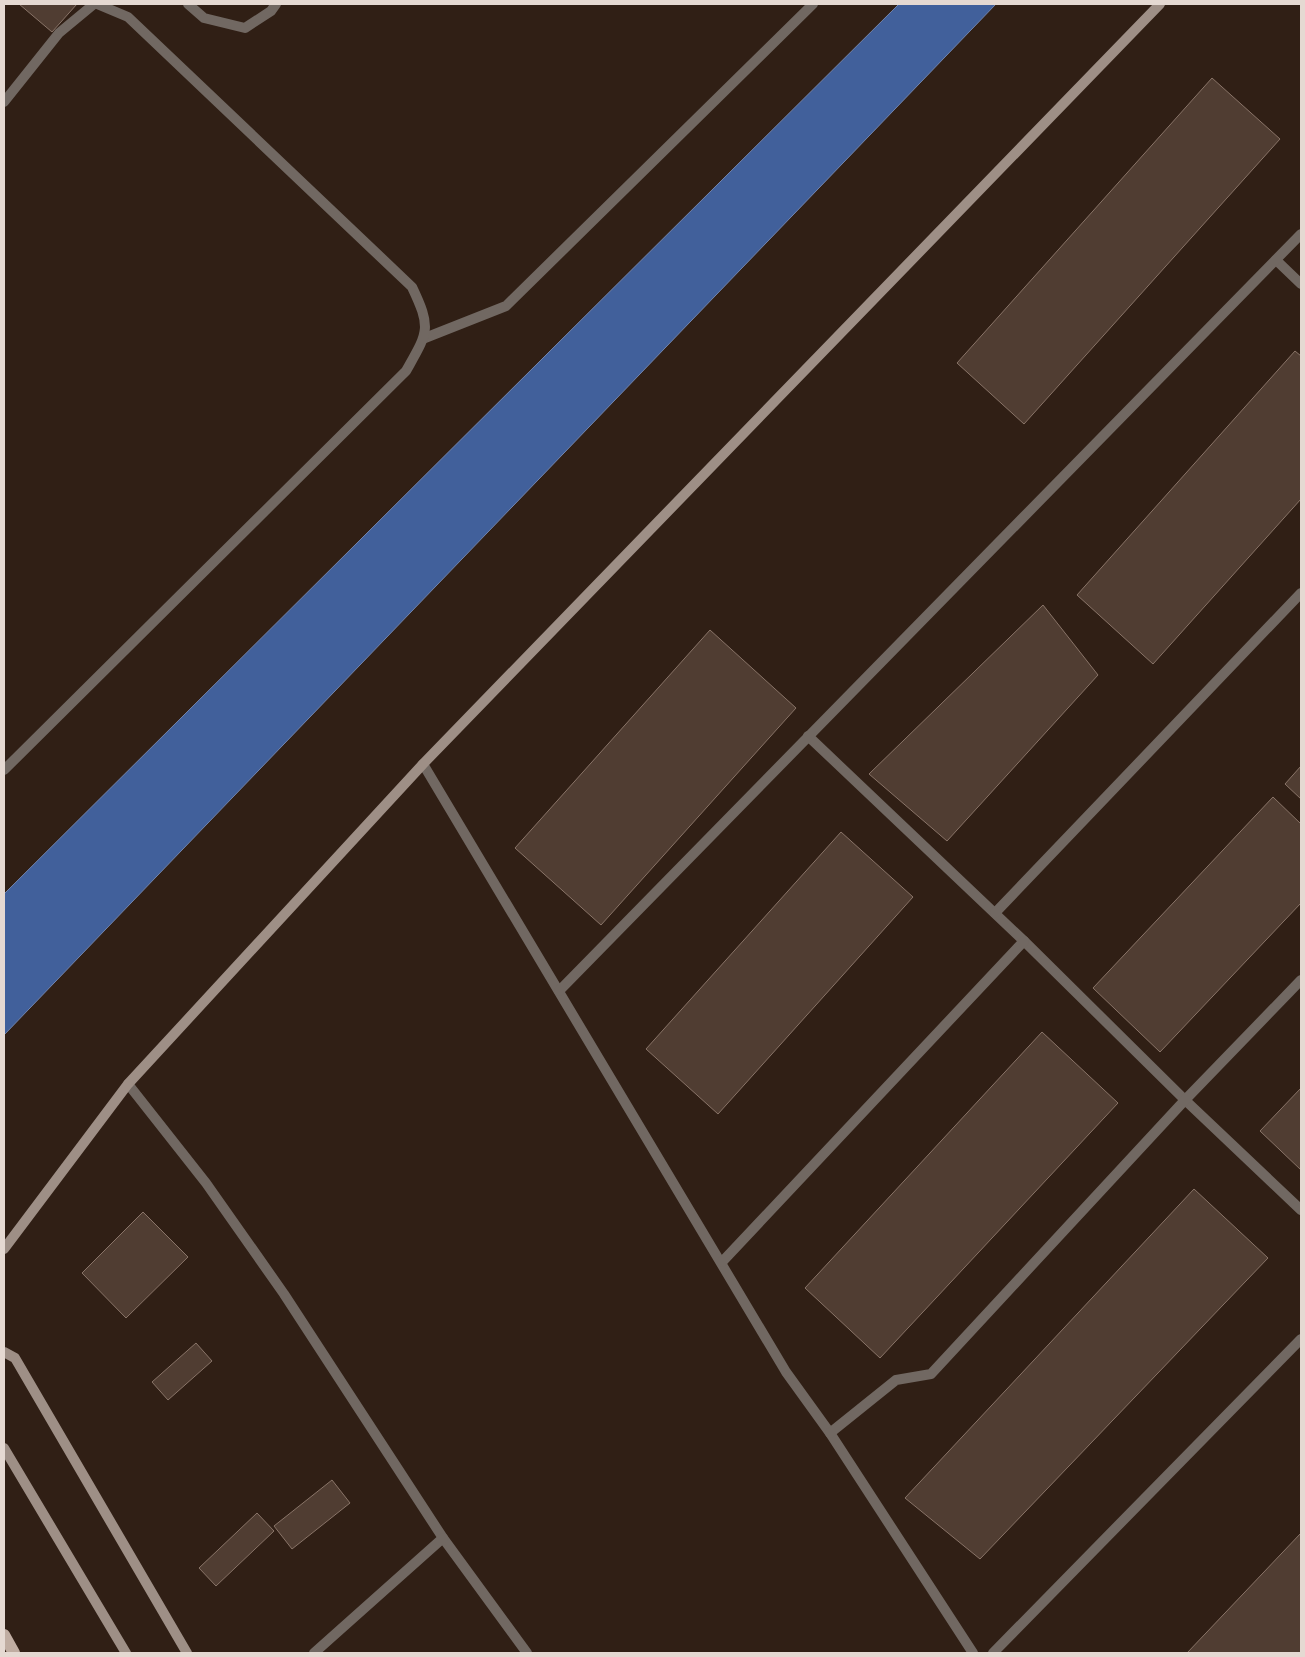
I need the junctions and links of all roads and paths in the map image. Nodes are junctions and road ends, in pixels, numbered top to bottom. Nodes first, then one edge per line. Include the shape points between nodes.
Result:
1 (96, 4) edge
2 (188, 4) edge
3 (276, 4) edge
4 (813, 4) edge
5 (1160, 4) edge
6 (4, 102) edge
7 (1301, 234) edge
8 (1276, 260) junction
9 (1301, 284) edge
10 (425, 338) junction
11 (1301, 593) edge
12 (808, 736) junction
13 (423, 764) junction
14 (4, 770) edge
15 (995, 913) junction
16 (1024, 941) junction
17 (1301, 980) edge
18 (559, 991) junction
19 (128, 1084) junction
20 (1185, 1100) junction
21 (1301, 1210) edge
22 (4, 1249) edge
23 (722, 1262) junction
24 (1301, 1339) edge
25 (4, 1352) edge
26 (830, 1433) junction
27 (4, 1448) edge
28 (443, 1538) junction
29 (4, 1635) edge
30 (14, 1653) edge
31 (126, 1653) edge
32 (187, 1653) edge
33 (314, 1653) edge
34 (526, 1653) edge
35 (973, 1653) edge
36 (993, 1653) edge

1 - 6 street via 58,33
1 - 10 street via 128,17 412,287 425,313
2 - 3 street via 204,18 245,28
4 - 10 street via 506,306
5 - 13 street
7 - 8 street
8 - 9 street
8 - 12 street
10 - 14 street via 406,371
11 - 15 street
12 - 15 street
12 - 18 street
13 - 18 street
13 - 19 street
15 - 16 street
16 - 20 street
16 - 23 street
17 - 20 street
18 - 23 street
19 - 22 street
19 - 28 street via 206,1183 284,1294
20 - 21 street
20 - 26 street via 930,1374 896,1380
23 - 26 street via 786,1372
24 - 36 street
25 - 32 street via 15,1358
26 - 35 street
27 - 31 street
28 - 33 street
28 - 34 street
29 - 30 main road

